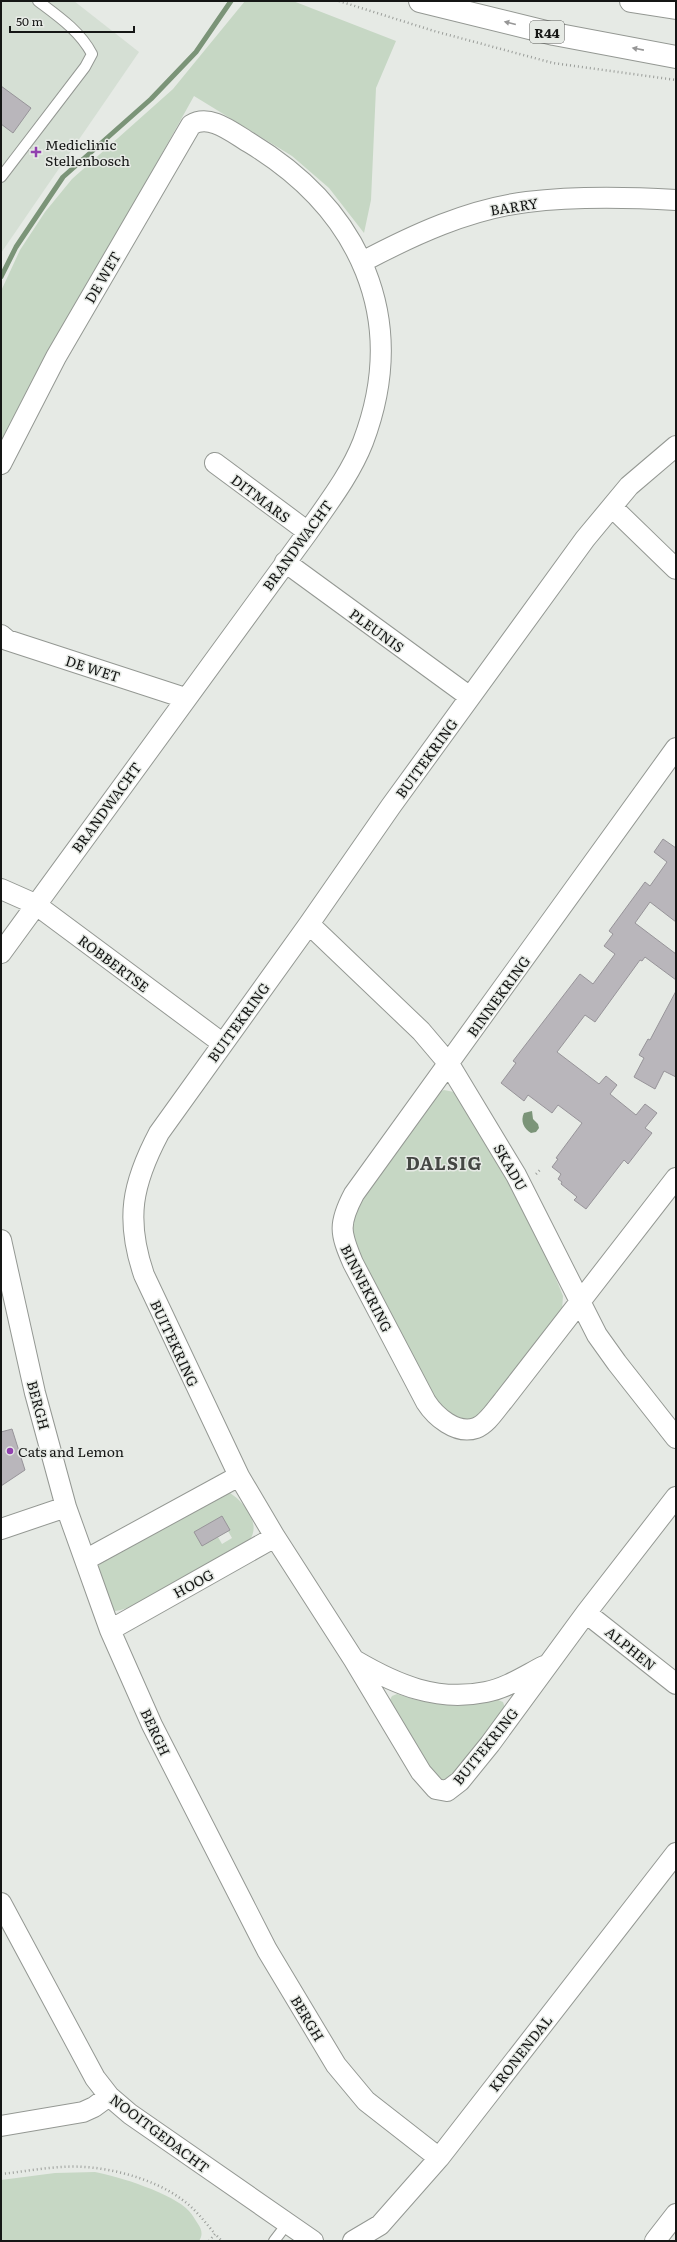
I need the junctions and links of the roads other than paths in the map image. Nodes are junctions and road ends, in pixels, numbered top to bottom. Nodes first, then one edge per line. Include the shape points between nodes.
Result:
1 (38, 1) edge
2 (420, 1) edge
3 (631, 1) edge
4 (676, 8) edge
5 (676, 57) edge
6 (224, 128) joint
7 (1, 177) edge
8 (676, 200) edge
9 (362, 262) junction
10 (676, 446) edge
11 (215, 463) dead end
12 (1, 464) edge
13 (612, 507) junction
14 (308, 532) junction
15 (285, 562) junction
16 (676, 569) edge
17 (1, 636) edge
18 (470, 697) junction
19 (185, 698) junction
20 (676, 748) edge
21 (1, 889) edge
22 (35, 904) junction
23 (309, 924) junction
24 (1, 953) edge
25 (222, 1043) junction
26 (450, 1064) junction
27 (676, 1178) edge
28 (1, 1240) edge
29 (580, 1303) junction
30 (676, 1438) edge
31 (239, 1476) junction
32 (676, 1497) edge
33 (66, 1507) junction
34 (1, 1528) edge
35 (275, 1537) junction
36 (84, 1560) junction
37 (586, 1612) junction
38 (110, 1630) junction
39 (354, 1660) junction
40 (548, 1664) junction
41 (676, 1684) edge
42 (676, 1853) edge
43 (1, 1903) edge
44 (6, 1925) edge
45 (108, 2096) junction
46 (1, 2126) edge
47 (439, 2158) junction
48 (676, 2214) edge
49 (287, 2224) junction
50 (274, 2241) edge
51 (313, 2241) edge
52 (353, 2241) edge
53 (655, 2241) edge

1 - 7 lane via 68,24 87,44 92,54 85,68
5 -> 2 main road, R44 via 554,34
3 - 4 main road
6 - 9 street, BRANDWACHT via 277,160 303,182 326,205 346,232
6 - 12 street, DE WET via 209,121 198,120 184,133 56,357
8 - 9 street, BARRY via 626,197 527,202 441,225
9 - 14 street, BRANDWACHT via 377,310 381,354 377,398 362,443 344,480
10 - 13 street, BUITEKRING via 629,486
11 - 14 street, DITMARS
13 - 16 street
13 - 18 street, BUITEKRING via 585,539
14 - 15 street, BRANDWACHT
15 - 18 street, PLEUNIS
15 - 19 street, BRANDWACHT
17 - 19 street, DE WET
18 - 23 street, BUITEKRING
19 - 22 street, BRANDWACHT
20 - 26 street, BINNEKRING
21 - 22 street, ROBBERTSE
22 - 24 street, BRANDWACHT
22 - 25 street, ROBBERTSE
23 - 25 street, BUITEKRING
23 - 26 street, SKADU via 421,1031
25 - 31 street, BUITEKRING via 150,1149 136,1183 133,1213 135,1250 144,1275
26 - 29 street, SKADU via 516,1175
26 - 29 street, BINNEKRING via 354,1194 345,1211 342,1227 343,1240 353,1263 435,1415 461,1428 476,1428 503,1401
27 - 29 street, BINNEKRING
28 - 33 street, BERGH via 35,1393
29 - 30 street, SKADU via 597,1335
31 - 35 street, BUITEKRING
31 - 36 street
32 - 37 street, BUITEKRING
33 - 34 street
33 - 36 street, BERGH
35 - 38 street, HOOG
35 - 39 street, BUITEKRING
36 - 38 street, BERGH
37 - 40 street, BUITEKRING
37 - 41 street, ALPHEN
38 - 47 street, BERGH via 152,1725 210,1842 267,1950 327,2051 366,2101
39 - 40 street, BUITEKRING via 388,1679 421,1692 457,1695 486,1692
39 - 40 street, BUITEKRING via 421,1772 436,1789 447,1791 460,1781 490,1744
42 - 47 street, KRONENDAL
43 - 44 street, NOOITGEDACHT
44 - 45 street, NOOITGEDACHT
45 - 46 street via 83,2112
45 - 49 street, NOOITGEDACHT
47 - 52 street, KRONENDAL via 380,2225
48 - 53 street
49 - 50 lane
49 - 51 street, NOOITGEDACHT

